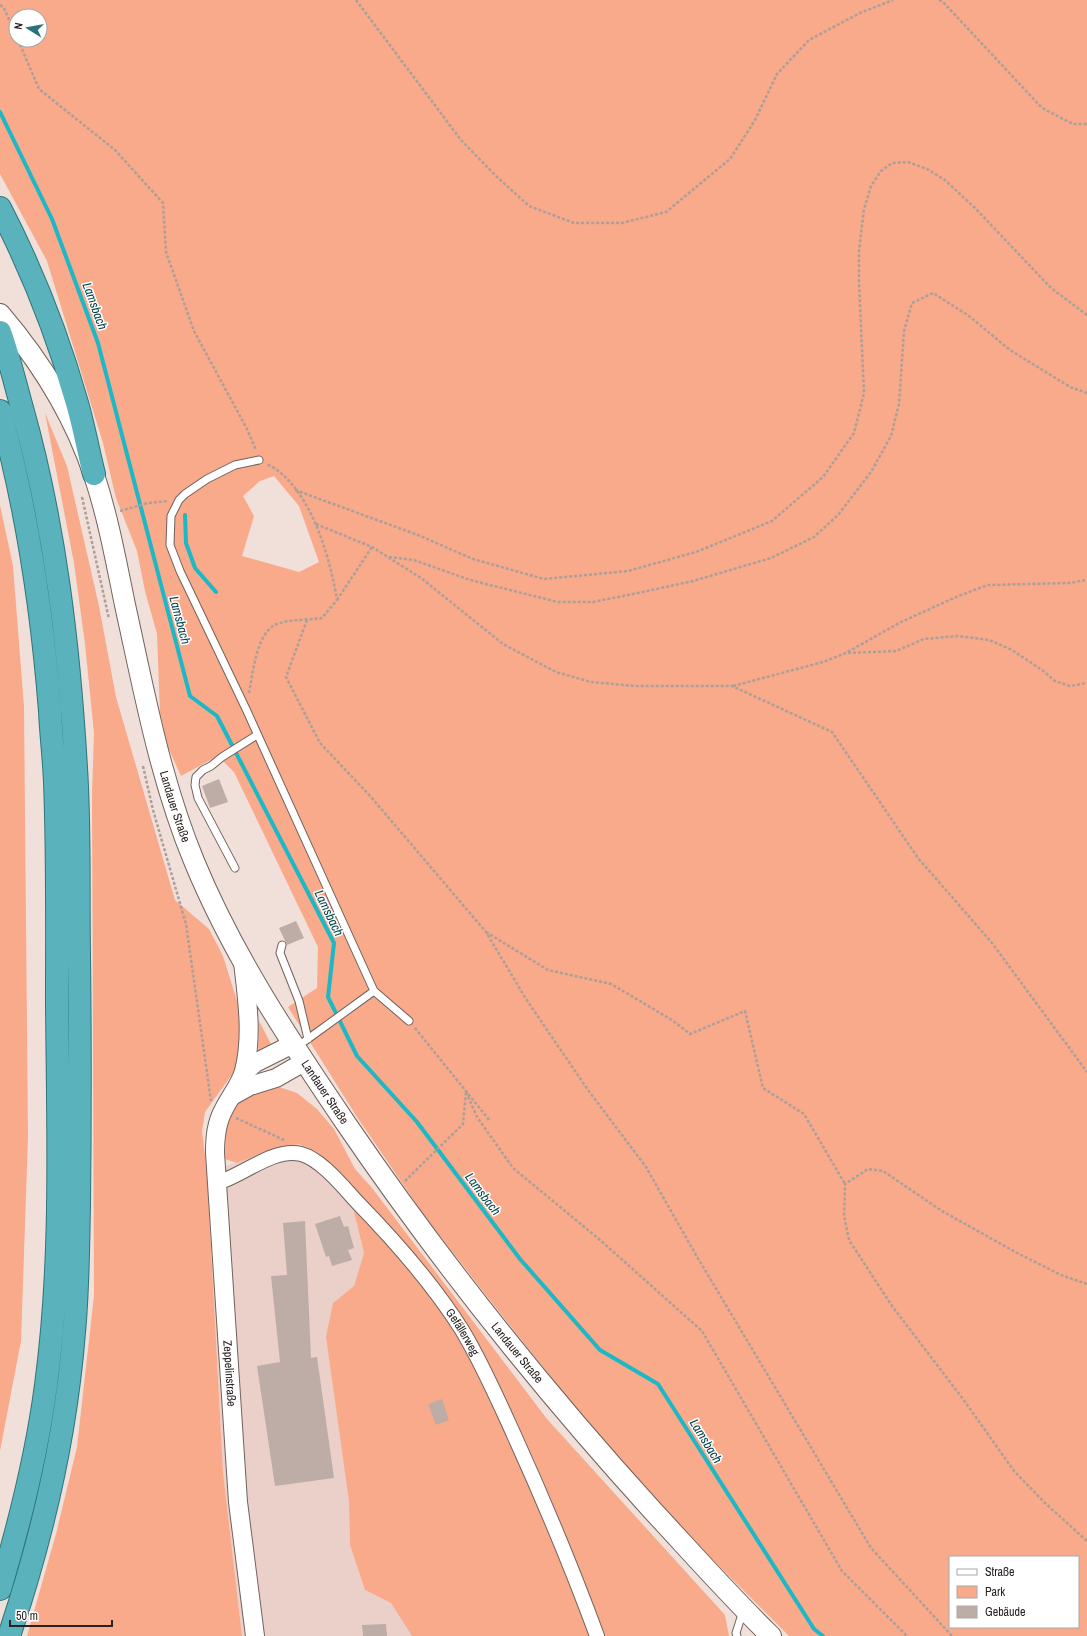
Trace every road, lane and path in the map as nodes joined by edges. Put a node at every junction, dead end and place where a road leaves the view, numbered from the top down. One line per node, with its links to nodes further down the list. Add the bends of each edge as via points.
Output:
1 (356, 0): 2 (path, via 462,140 529,206 574,223 622,223 666,212 730,159 755,120 777,74 809,40 860,13)
2 (893, 0)
3 (939, 0): 7 (path, via 1042,108 1073,124)
4 (0, 5): 5 (path)
5 (8, 17)
6 (21, 48): 14 (path, via 39,89 115,150 163,203 166,252 194,331)
7 (1087, 124)
8 (0, 208): 16 (highway, via 34,279 61,351)
9 (0, 314): 16 (main road, Landauer Straße, via 33,354 49,379 76,431)
10 (1087, 315): 20 (path, via 1051,288 945,180 927,169 908,162 892,163 881,171 871,186 864,209 859,251 859,282 864,393 854,433 823,477 772,521 696,552 628,571 544,579 473,559 418,535 295,490 306,502)
11 (2, 338): 54 (highway, via 32,442 43,494 66,648 76,771 80,1057 77,1282 68,1389 44,1514)
12 (1087, 393): 22 (path, via 1070,387 1010,350 969,316 933,293 912,303 904,331 899,404 891,436 870,472 838,515 814,537 771,558 693,581 638,593 593,602 558,602 470,580 414,560)
13 (0, 411): 52 (highway, via 19,486 31,550 45,653 55,780 58,1151 56,1280 46,1385 23,1509)
14 (247, 429)
15 (259, 460): 18 (lane, via 235,465 207,479)
16 (94, 474): 36 (main road, Landauer Straße, via 109,529 146,700 176,811 209,896)
17 (81, 492): 26 (path)
18 (179, 500): 19 (path, via 148,503); 30 (lane, via 171,516 170,545)
19 (126, 510)
20 (316, 524): 21 (path); 24 (path)
21 (372, 547): 22 (path); 24 (path)
22 (386, 557): 29 (path, via 421,578 503,644 556,672 591,682 635,686)
23 (1087, 580): 27 (path, via 988,586 956,597 899,623)
24 (337, 600): 25 (path, via 322,618)
25 (307, 620): 30 (path, via 275,625 264,636 259,646); 34 (path, via 286,677 320,743 371,797)
26 (110, 623)
27 (846, 653): 28 (path, via 896,651 924,639 958,636 989,640 1012,650 1055,681 1070,686); 29 (path, via 823,662)
28 (1087, 683)
29 (732, 686): 40 (path, via 832,732 918,858 992,943)
30 (246, 709): 31 (lane)
31 (257, 735): 33 (lane, via 196,777 198,798); 37 (lane)
32 (143, 765): 44 (path, via 186,924 209,1097 211,1103)
33 (235, 868)
34 (486, 932): 49 (path, via 548,970 611,984 672,1020 690,1034 745,1011 763,1088 804,1114); 60 (path, via 526,999 588,1090 646,1167 871,1548)
35 (282, 945): 39 (lane, via 280,953 299,1001)
36 (243, 962): 39 (main road, Landauer Straße); 41 (street, via 249,1042)
37 (374, 992): 38 (lane); 39 (lane)
38 (409, 1021): 42 (path)
39 (300, 1048): 41 (street, via 256,1063); 43 (street, via 276,1078 250,1086); 53 (main road, Landauer Straße, via 394,1193 514,1351 628,1483)
40 (1087, 1072)
41 (244, 1073): 43 (street, Zeppelinstraße)
42 (466, 1092): 45 (path); 47 (path, via 463,1124); 59 (path, via 477,1117 513,1168 600,1240 702,1331 842,1571)
43 (232, 1096): 44 (street, Zeppelinstraße)
44 (222, 1111): 46 (path, via 291,1143); 48 (street, Zeppelinstraße, via 216,1132)
45 (490, 1121)
46 (300, 1153): 48 (street, via 274,1156); 56 (street, Gefällerweg, via 322,1166 377,1223 429,1284 462,1331 493,1389 528,1466)
47 (413, 1173)
48 (217, 1183): 55 (street, Zeppelinstraße, via 238,1502)
49 (845, 1184): 50 (path, via 868,1169 883,1171 942,1211 1019,1254 1061,1275); 51 (path, via 844,1216 849,1240 892,1306 1014,1471)
50 (1087, 1284)
51 (1087, 1541)
52 (0, 1589)
53 (744, 1609): 57 (lane, via 737,1628); 58 (main road, Landauer Straße)
54 (8, 1636)
55 (255, 1636)
56 (597, 1636)
57 (737, 1636)
58 (772, 1636)
59 (907, 1636)
60 (952, 1636)

